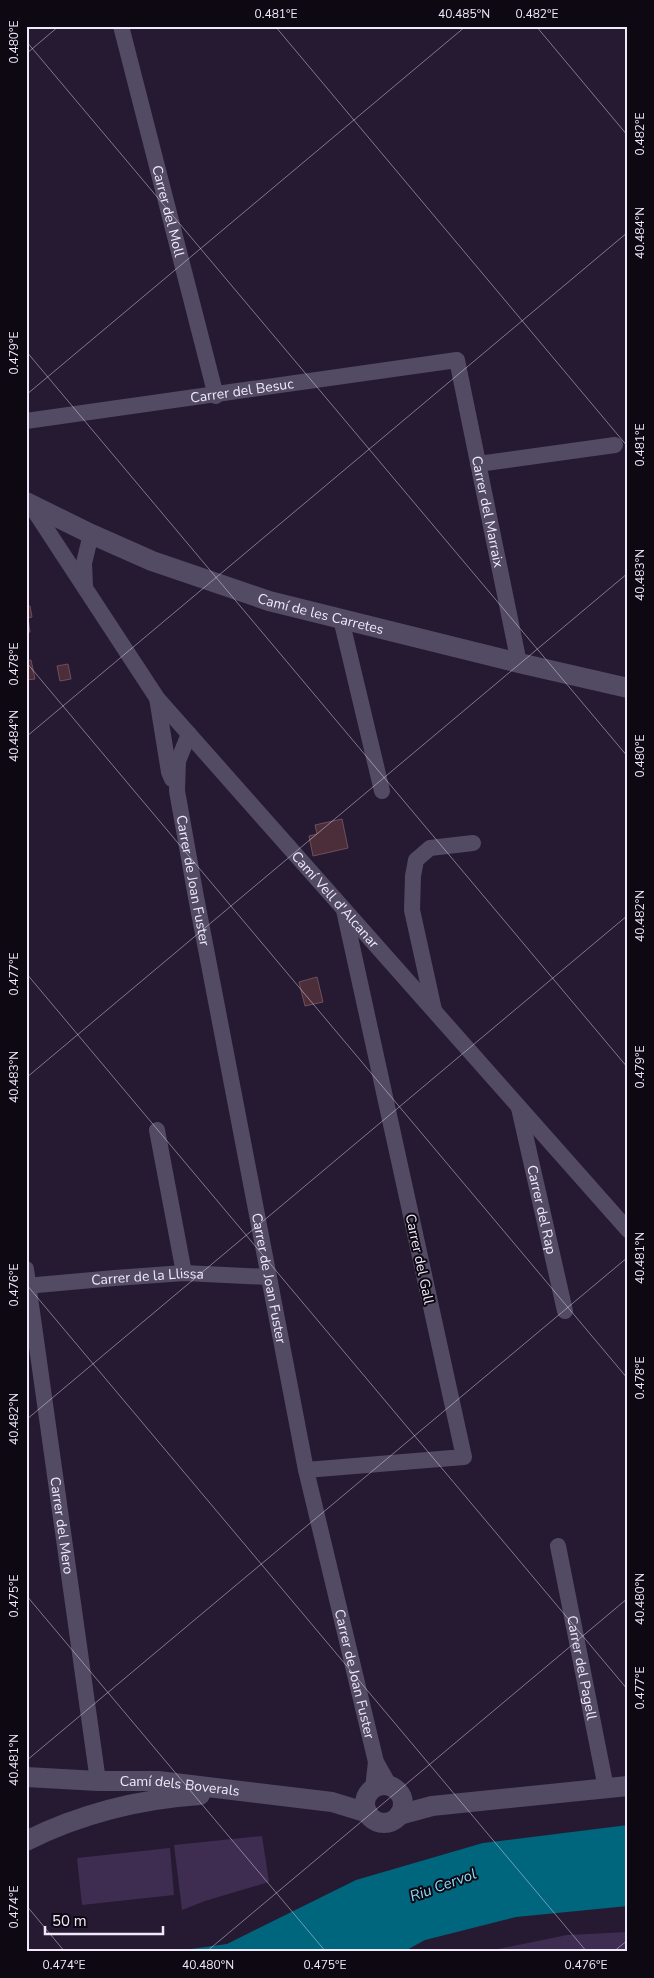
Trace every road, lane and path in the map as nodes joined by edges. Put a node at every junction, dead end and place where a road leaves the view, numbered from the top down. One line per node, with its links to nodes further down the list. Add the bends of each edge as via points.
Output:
1 (121, 26): 3 (street, Carrer del Moll)
2 (457, 360): 3 (street, Carrer del Besuc); 6 (street, Carrer del Marraix)
3 (216, 396): 4 (street, Carrer del Besuc)
4 (26, 421)
5 (615, 445): 6 (street)
6 (478, 464): 12 (street, Carrer del Marraix)
7 (28, 503): 8 (street, Camí de les Carretes); 9 (street, Camí Vell d'Alcanar)
8 (92, 534): 9 (street, via 65,540); 10 (street, via 85,556); 11 (street, Camí de les Carretes, via 152,561 268,601)
9 (62, 554): 10 (street, Camí Vell d'Alcanar)
10 (85, 586): 14 (street, Camí Vell d'Alcanar)
11 (341, 619): 12 (street, Camí de les Carretes); 19 (street)
12 (519, 663): 13 (street, Camí de les Carretes)
13 (628, 688)
14 (157, 698): 15 (street, Camí Vell d'Alcanar); 17 (street, Carrer de Joan Fuster)
15 (187, 731): 16 (street, Camí Vell d'Alcanar); 17 (street, via 175,739); 18 (street, Carrer de Joan Fuster, via 178,761)
16 (205, 751): 18 (street, Carrer de Joan Fuster, via 193,754 184,768); 21 (street, Camí Vell d'Alcanar)
17 (167, 758): 18 (street, Carrer de Joan Fuster, via 169,772)
18 (178, 791): 28 (street, Carrer de Joan Fuster)
19 (382, 791)
20 (473, 843): 22 (street, via 430,848 416,860 412,910)
21 (343, 908): 22 (street, Camí Vell d'Alcanar); 31 (street, Carrer del Gall, via 464,1457)
22 (434, 1010): 23 (street, Camí Vell d'Alcanar)
23 (519, 1107): 25 (street, Camí Vell d'Alcanar); 30 (street, Carrer del Rap)
24 (157, 1130): 27 (street)
25 (628, 1230)
26 (26, 1269): 29 (street, Carrer del Mero)
27 (184, 1273): 28 (street, Carrer de la Llissa); 29 (street, Carrer de la Llissa)
28 (269, 1277): 31 (street, Carrer de Joan Fuster)
29 (27, 1286): 34 (street, Carrer del Mero)
30 (565, 1311)
31 (306, 1470): 38 (street, Carrer de Joan Fuster, via 376,1762)
32 (558, 1546): 36 (street, Carrer del Pagell)
33 (26, 1777): 34 (street, Camí dels Boverals)
34 (98, 1781): 37 (street, Camí dels Boverals, via 158,1781)
35 (628, 1786): 36 (street, Camí dels Boverals)
36 (606, 1788): 39 (street, Camí dels Boverals)
37 (244, 1791): 38 (street, Camí dels Boverals, via 332,1802); 41 (street, via 175,1796 132,1804 90,1815)
38 (379, 1795): 39 (street, Camí dels Boverals); 40 (street, via 403,1804); 40 (street, Camí dels Boverals, via 371,1817 380,1822 391,1821)
39 (432, 1806): 40 (street, Camí dels Boverals)
40 (399, 1815)
41 (26, 1841)

